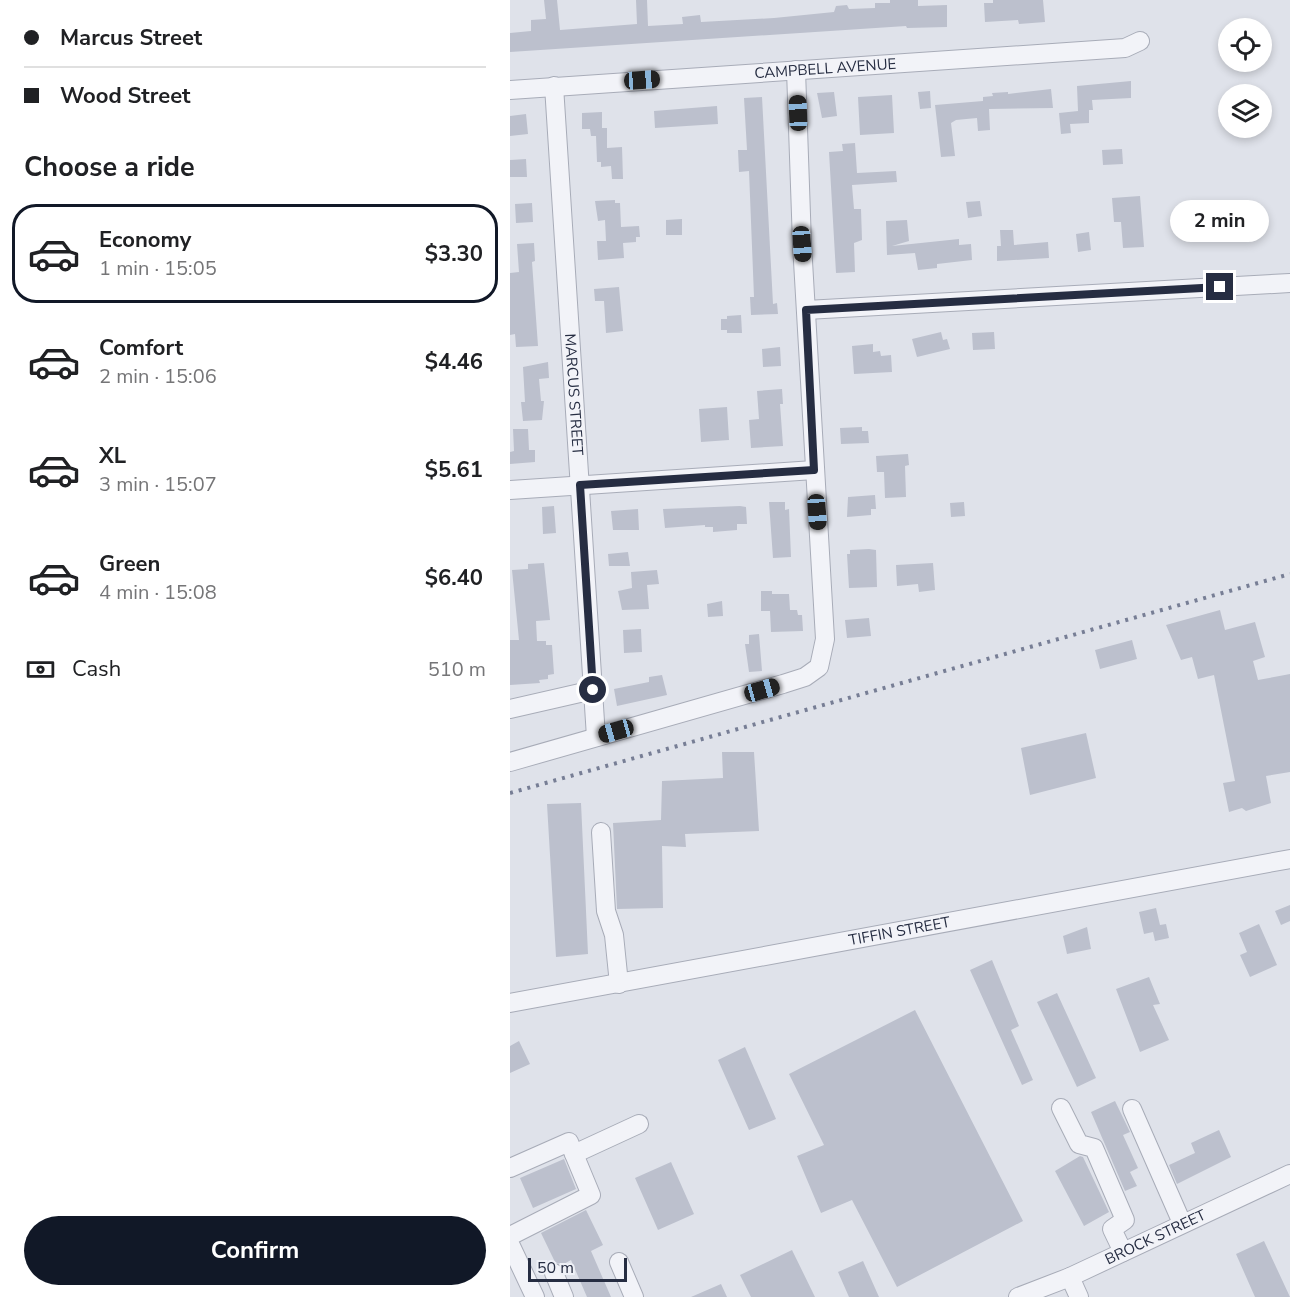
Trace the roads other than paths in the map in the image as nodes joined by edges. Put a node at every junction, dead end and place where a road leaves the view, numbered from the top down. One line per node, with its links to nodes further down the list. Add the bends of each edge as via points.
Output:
1 (1140, 41): 2 (street, CAMPBELL AVENUE, via 1125,48)
2 (796, 70): 3 (street, CAMPBELL AVENUE); 6 (street)
3 (554, 86): 4 (street, CAMPBELL AVENUE); 8 (street, MARCUS STREET)
4 (510, 90)
5 (1290, 283): 6 (street)
6 (806, 310): 7 (street)
7 (814, 470): 8 (street); 12 (street, via 825,639 819,668 794,680)
8 (580, 485): 9 (street); 10 (street, MARCUS STREET)
9 (510, 490)
10 (593, 690): 11 (street); 12 (street, MARCUS STREET)
11 (510, 709)
12 (596, 737): 13 (street)
13 (510, 762)
14 (601, 832): 16 (street, via 606,911 615,935)
15 (1290, 859): 16 (street, TIFFIN STREET)
16 (619, 984): 17 (street, TIFFIN STREET)
17 (510, 1003)
18 (1061, 1108): 27 (street, via 1079,1144 1094,1148 1125,1220 1112,1229)
19 (1132, 1108): 24 (street)
20 (639, 1124): 21 (street)
21 (574, 1154): 22 (street, via 569,1142); 25 (street, via 591,1195)
22 (510, 1168)
23 (1290, 1173): 24 (street, BROCK STREET)
24 (1182, 1223): 27 (street, BROCK STREET)
25 (510, 1236)
26 (510, 1244): 32 (street)
27 (1123, 1251): 30 (street, BROCK STREET)
28 (619, 1262): 33 (street)
29 (554, 1273): 31 (street)
30 (1070, 1277): 34 (street, BROCK STREET); 35 (street)
31 (562, 1296)
32 (535, 1297)
33 (634, 1297)
34 (1018, 1297)
35 (1079, 1297)

